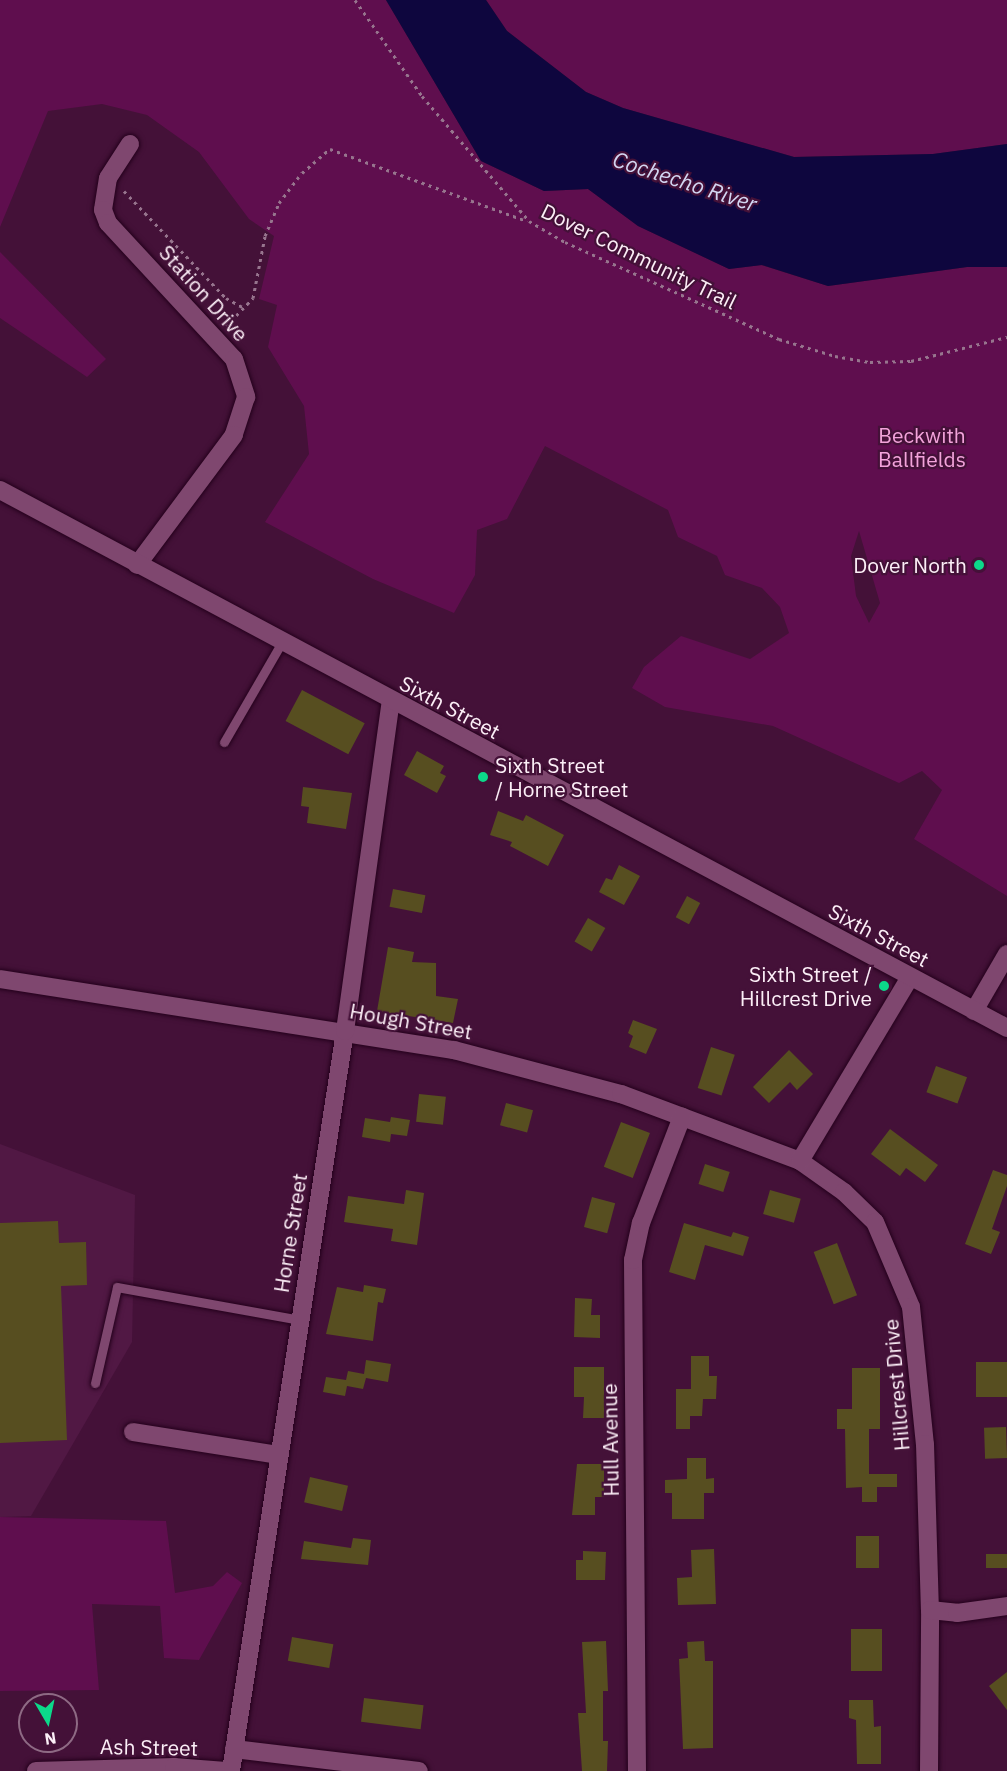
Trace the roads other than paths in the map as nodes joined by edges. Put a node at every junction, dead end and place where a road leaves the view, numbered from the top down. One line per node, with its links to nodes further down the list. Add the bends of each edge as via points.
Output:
1 (130, 144): 3 (street, Station Drive, via 108,178 103,210 108,223 234,359 246,397 240,423)
2 (0, 490): 3 (street, Sixth Street)
3 (137, 565): 4 (street, Sixth Street)
4 (282, 642): 5 (street, Sixth Street); 6 (lane)
5 (391, 701): 8 (street, Sixth Street); 12 (street, Horne Street)
6 (224, 742)
7 (1007, 954): 10 (street)
8 (910, 977): 10 (street, Sixth Street); 14 (street)
9 (0, 980): 12 (street, Hough Street)
10 (974, 1011): 11 (street, Sixth Street)
11 (1007, 1028)
12 (345, 1031): 13 (street, Hough Street, via 529,1068); 15 (street, Horne Street)
13 (682, 1117): 14 (street, Hough Street); 25 (street, Hull Avenue, via 641,1223 633,1260)
14 (800, 1161): 20 (street, Hillcrest Drive, via 844,1192 875,1222 911,1307 925,1444)
15 (300, 1320): 16 (lane, via 117,1287); 18 (street, Horne Street)
16 (95, 1383)
17 (134, 1432): 18 (street)
18 (278, 1455): 21 (street, Horne Street)
19 (1007, 1606): 20 (street, via 957,1613)
20 (930, 1610): 26 (street, Hillcrest Drive)
21 (234, 1749): 23 (street, Horne Street); 24 (street)
22 (36, 1771): 23 (street, Ash Street, via 174,1767)
23 (228, 1771)
24 (419, 1771)
25 (637, 1771)
26 (929, 1771)

